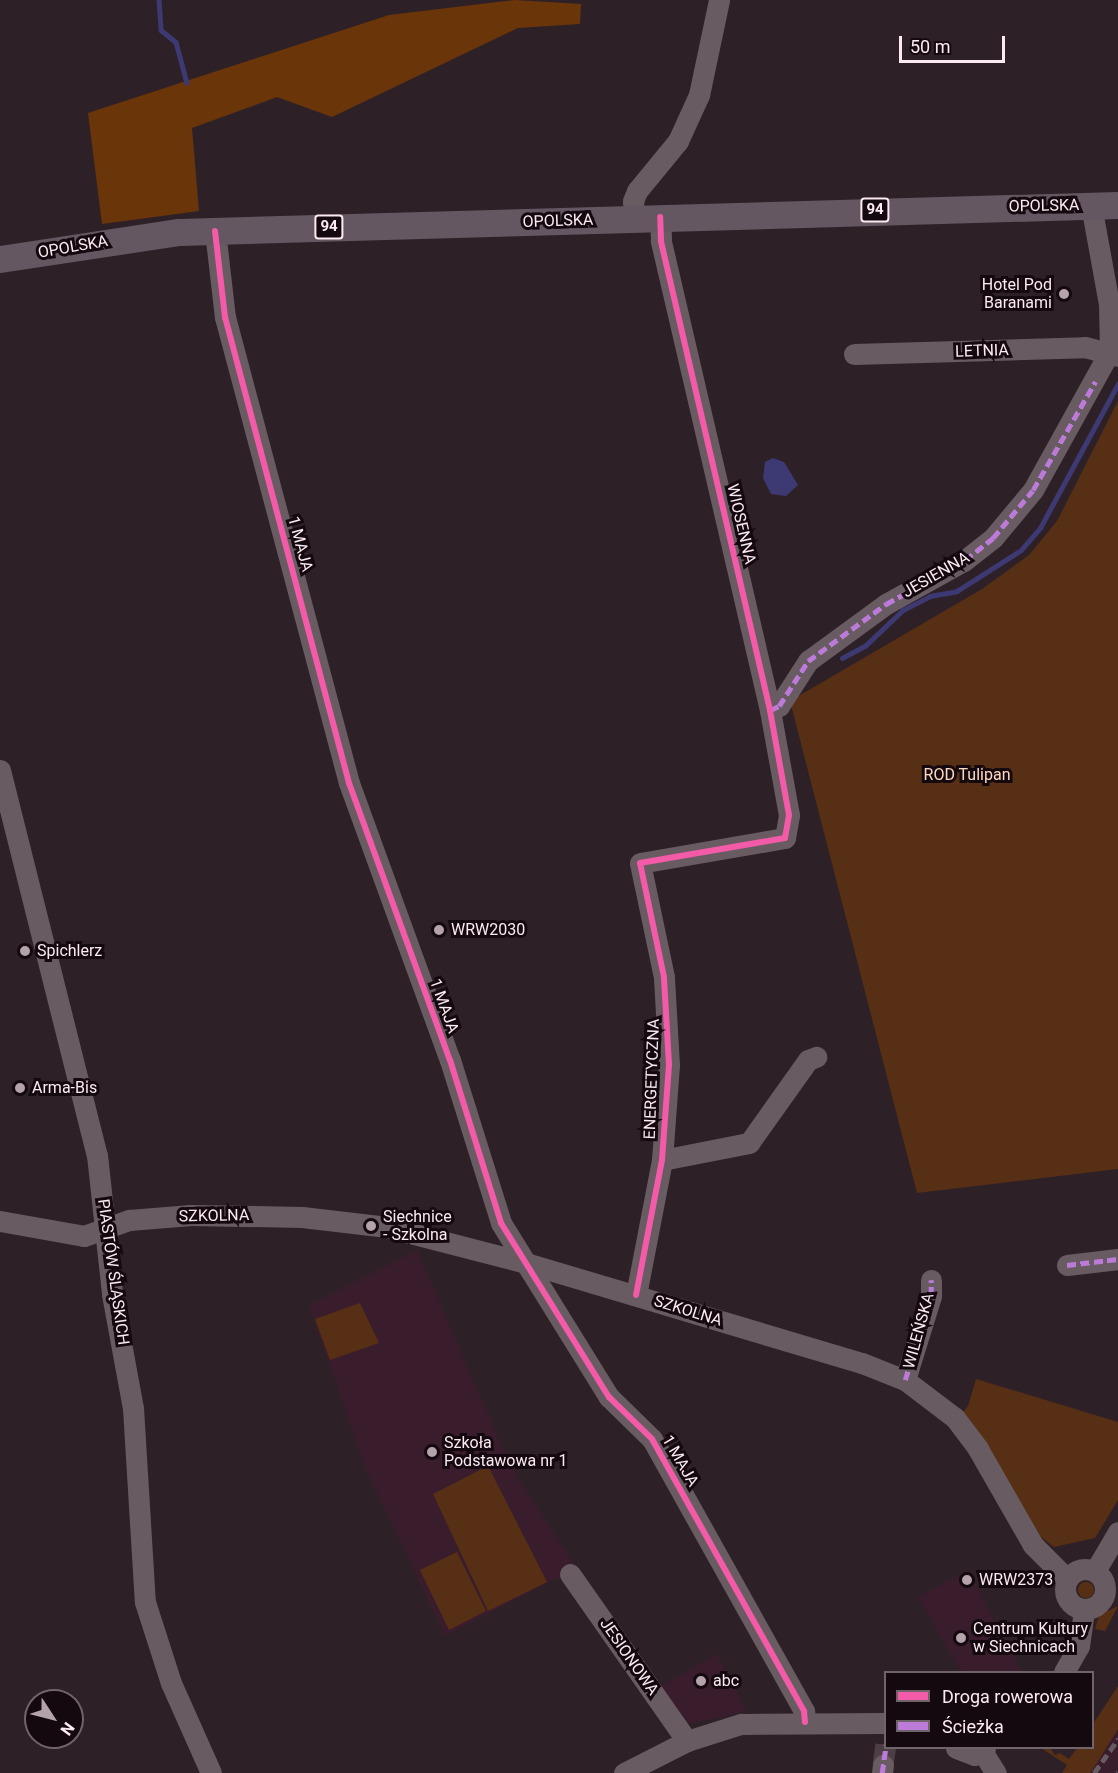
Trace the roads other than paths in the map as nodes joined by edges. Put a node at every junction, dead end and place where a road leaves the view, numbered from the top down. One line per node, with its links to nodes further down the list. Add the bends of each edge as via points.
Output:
1 (719, 0): 4 (street, WIOSENNA, via 699,95 678,141 633,201)
2 (1091, 205): 3 (main road, OPOLSKA / 94); 4 (main road, OPOLSKA / 94); 7 (street)
3 (1118, 205)
4 (647, 218): 5 (main road, OPOLSKA / 94); 9 (street, WIOSENNA, via 661,240)
5 (215, 231): 6 (main road, OPOLSKA / 94, via 151,234); 17 (street, 1 MAJA, via 225,317 349,783 450,1060 501,1223)
6 (0, 260)
7 (1114, 353): 8 (street, LETNIA, via 1085,347); 9 (street, JESIENNA, via 1012,518 965,560 886,604 808,661 779,706)
8 (854, 354)
9 (770, 710): 11 (street, WIOSENNA, via 789,815 785,838)
10 (0, 770): 15 (street, PIASTÓW ŚLĄSKICH, via 84,1095)
11 (640, 864): 13 (street, ENERGETYCZNA, via 668,998 668,1098)
12 (816, 1057): 13 (street, via 808,1060 749,1143)
13 (662, 1160): 20 (street, ENERGETYCZNA)
14 (0, 1221): 15 (street, SZKOLNA, via 84,1236)
15 (106, 1230): 17 (street, SZKOLNA, via 129,1220 191,1215 302,1217 387,1227); 34 (street, PIASTÓW ŚLĄSKICH, via 112,1294 133,1408 145,1602 171,1683)
16 (1118, 1259): 18 (street)
17 (526, 1263): 20 (street, SZKOLNA); 29 (street, 1 MAJA, via 609,1397 652,1439 804,1710)
18 (1067, 1265)
19 (931, 1280): 21 (street, WILEŃSKA, via 931,1296)
20 (636, 1295): 21 (street, SZKOLNA, via 862,1363)
21 (905, 1380): 25 (street, SZKOLNA, via 955,1418 978,1449 1033,1545)
22 (1118, 1532): 23 (street)
23 (1095, 1571): 25 (street, via 1080,1569); 26 (street)
24 (570, 1574): 31 (street, JESIONOWA)
25 (1067, 1579): 27 (street, via 1067,1599)
26 (1112, 1594): 27 (street, via 1098,1606)
27 (1084, 1610): 28 (street, via 1078,1646)
28 (1065, 1671)
29 (805, 1722): 30 (street); 31 (street, via 741,1724)
30 (884, 1723)
31 (687, 1741): 35 (street)
32 (958, 1749): 33 (street, via 965,1754)
33 (984, 1749): 36 (street)
34 (211, 1773)
35 (624, 1773)
36 (996, 1773)

